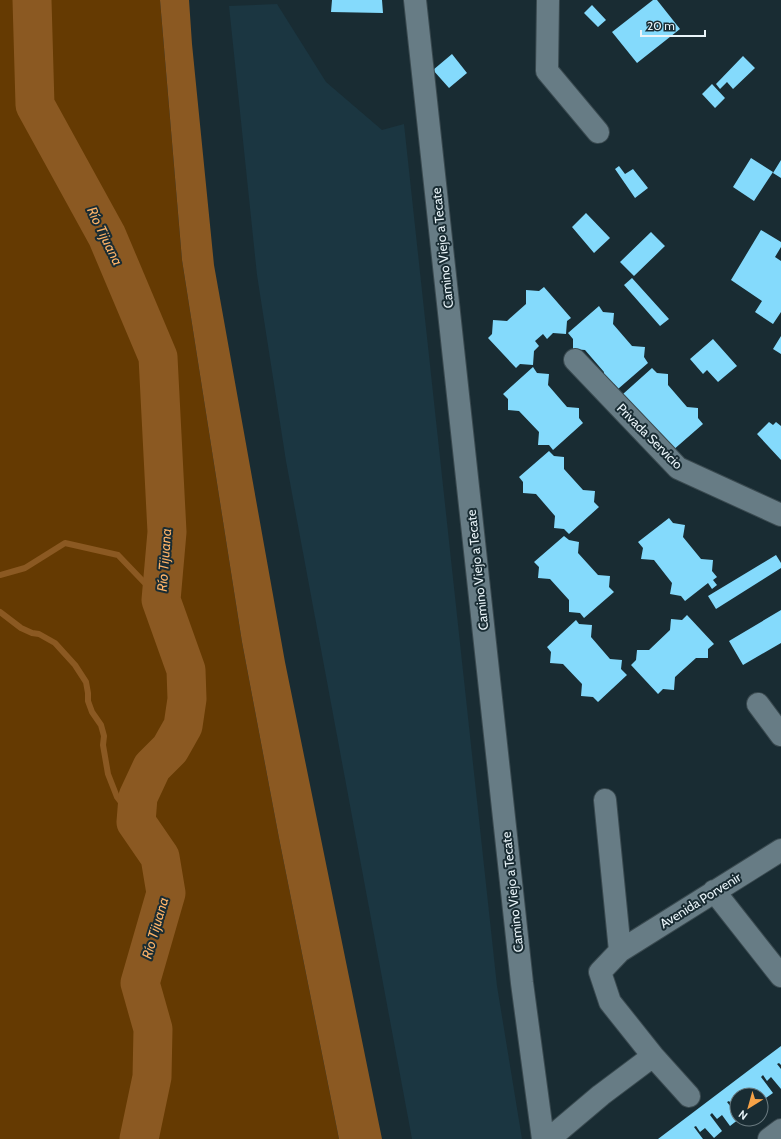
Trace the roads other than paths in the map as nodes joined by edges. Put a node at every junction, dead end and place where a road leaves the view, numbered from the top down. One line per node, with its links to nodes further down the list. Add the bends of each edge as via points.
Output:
1 (415, 0): 16 (street, Camino Viejo a Tecate, via 520,967)
2 (548, 0): 3 (street, via 547,71)
3 (598, 132)
4 (575, 360): 5 (street, Privada Servicio, via 678,468)
5 (781, 515)
6 (758, 704): 7 (street)
7 (781, 735)
8 (605, 800): 11 (street)
9 (781, 850): 10 (street, Avenida Porvenir)
10 (714, 891): 11 (street, Avenida Porvenir); 12 (street)
11 (620, 951): 13 (street, Avenida Porvenir, via 600,972 610,1002)
12 (781, 976)
13 (653, 1056): 14 (street); 17 (street, via 601,1094)
14 (688, 1096)
15 (781, 1130): 18 (street)
16 (543, 1139)
17 (549, 1139)
18 (770, 1139)

